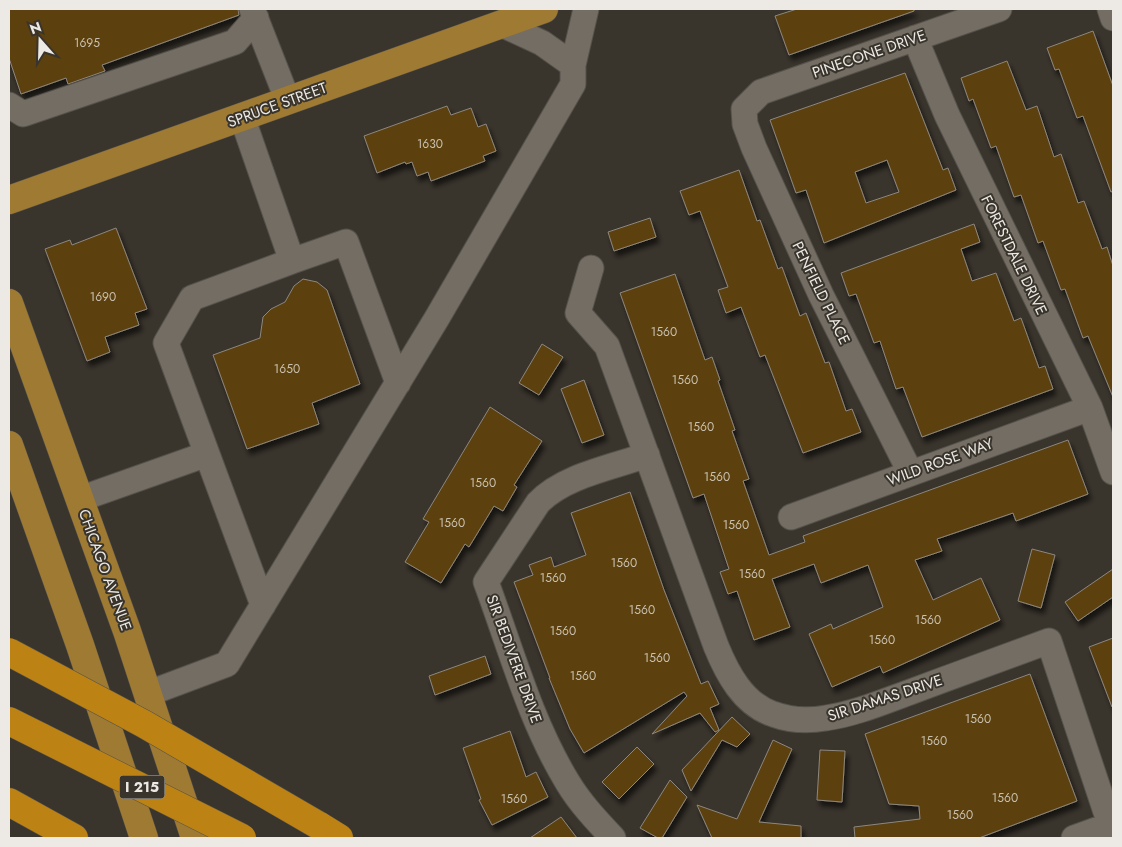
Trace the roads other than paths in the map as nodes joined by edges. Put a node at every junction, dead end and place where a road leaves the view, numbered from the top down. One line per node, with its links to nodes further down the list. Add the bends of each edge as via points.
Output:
1 (544, 9): 7 (main road, SPRUCE STREET)
2 (586, 9): 9 (lane)
3 (999, 9): 8 (lane, PINECONE DRIVE)
4 (1110, 9): 6 (lane)
5 (254, 14): 10 (lane); 11 (lane, via 235,42 23,114)
6 (1113, 18)
7 (501, 24): 9 (lane, via 542,43); 10 (main road, SPRUCE STREET)
8 (915, 38): 12 (lane, PINECONE DRIVE, via 761,92); 19 (lane, FORESTDALE DRIVE, via 951,123)
9 (573, 65): 18 (lane, via 573,84)
10 (288, 101): 13 (main road, SPRUCE STREET)
11 (9, 105)
12 (744, 109): 23 (lane, PENFIELD PLACE, via 748,134 761,166 821,295)
13 (242, 117): 14 (main road, SPRUCE STREET); 15 (lane)
14 (9, 200)
15 (292, 261): 18 (lane, via 346,242); 21 (lane, via 192,298 166,343)
16 (591, 268): 22 (lane, SIR DAMAS DRIVE, via 578,313 607,346)
17 (9, 303): 25 (main road, CHICAGO AVENUE)
18 (398, 383): 27 (lane)
19 (1090, 408): 23 (lane, WILD ROSE WAY); 24 (lane, FORESTDALE DRIVE)
20 (9, 445): 35 (main road)
21 (207, 454): 25 (lane); 27 (lane)
22 (647, 455): 32 (lane, SIR DAMAS DRIVE, via 726,671 758,706 773,714 798,719 825,718 890,699 1049,641); 38 (lane, SIR BEDIVERE DRIVE, via 562,484 548,492 486,582 537,722 552,754 568,784)
23 (910, 472): 26 (lane, WILD ROSE WAY)
24 (1113, 472)
25 (80, 499): 29 (main road, CHICAGO AVENUE)
26 (791, 517)
27 (263, 605): 29 (lane, via 227,664)
28 (9, 652): 33 (highway, bridge, via 144,724)
29 (147, 694): 36 (main road, CHICAGO AVENUE)
30 (9, 721): 37 (highway, I 215, bridge)
31 (9, 802): 34 (highway)
32 (1112, 829): 39 (lane)
33 (329, 832)
34 (74, 838)
35 (144, 838)
36 (195, 838)
37 (242, 838)
38 (613, 838)
39 (1074, 838)

